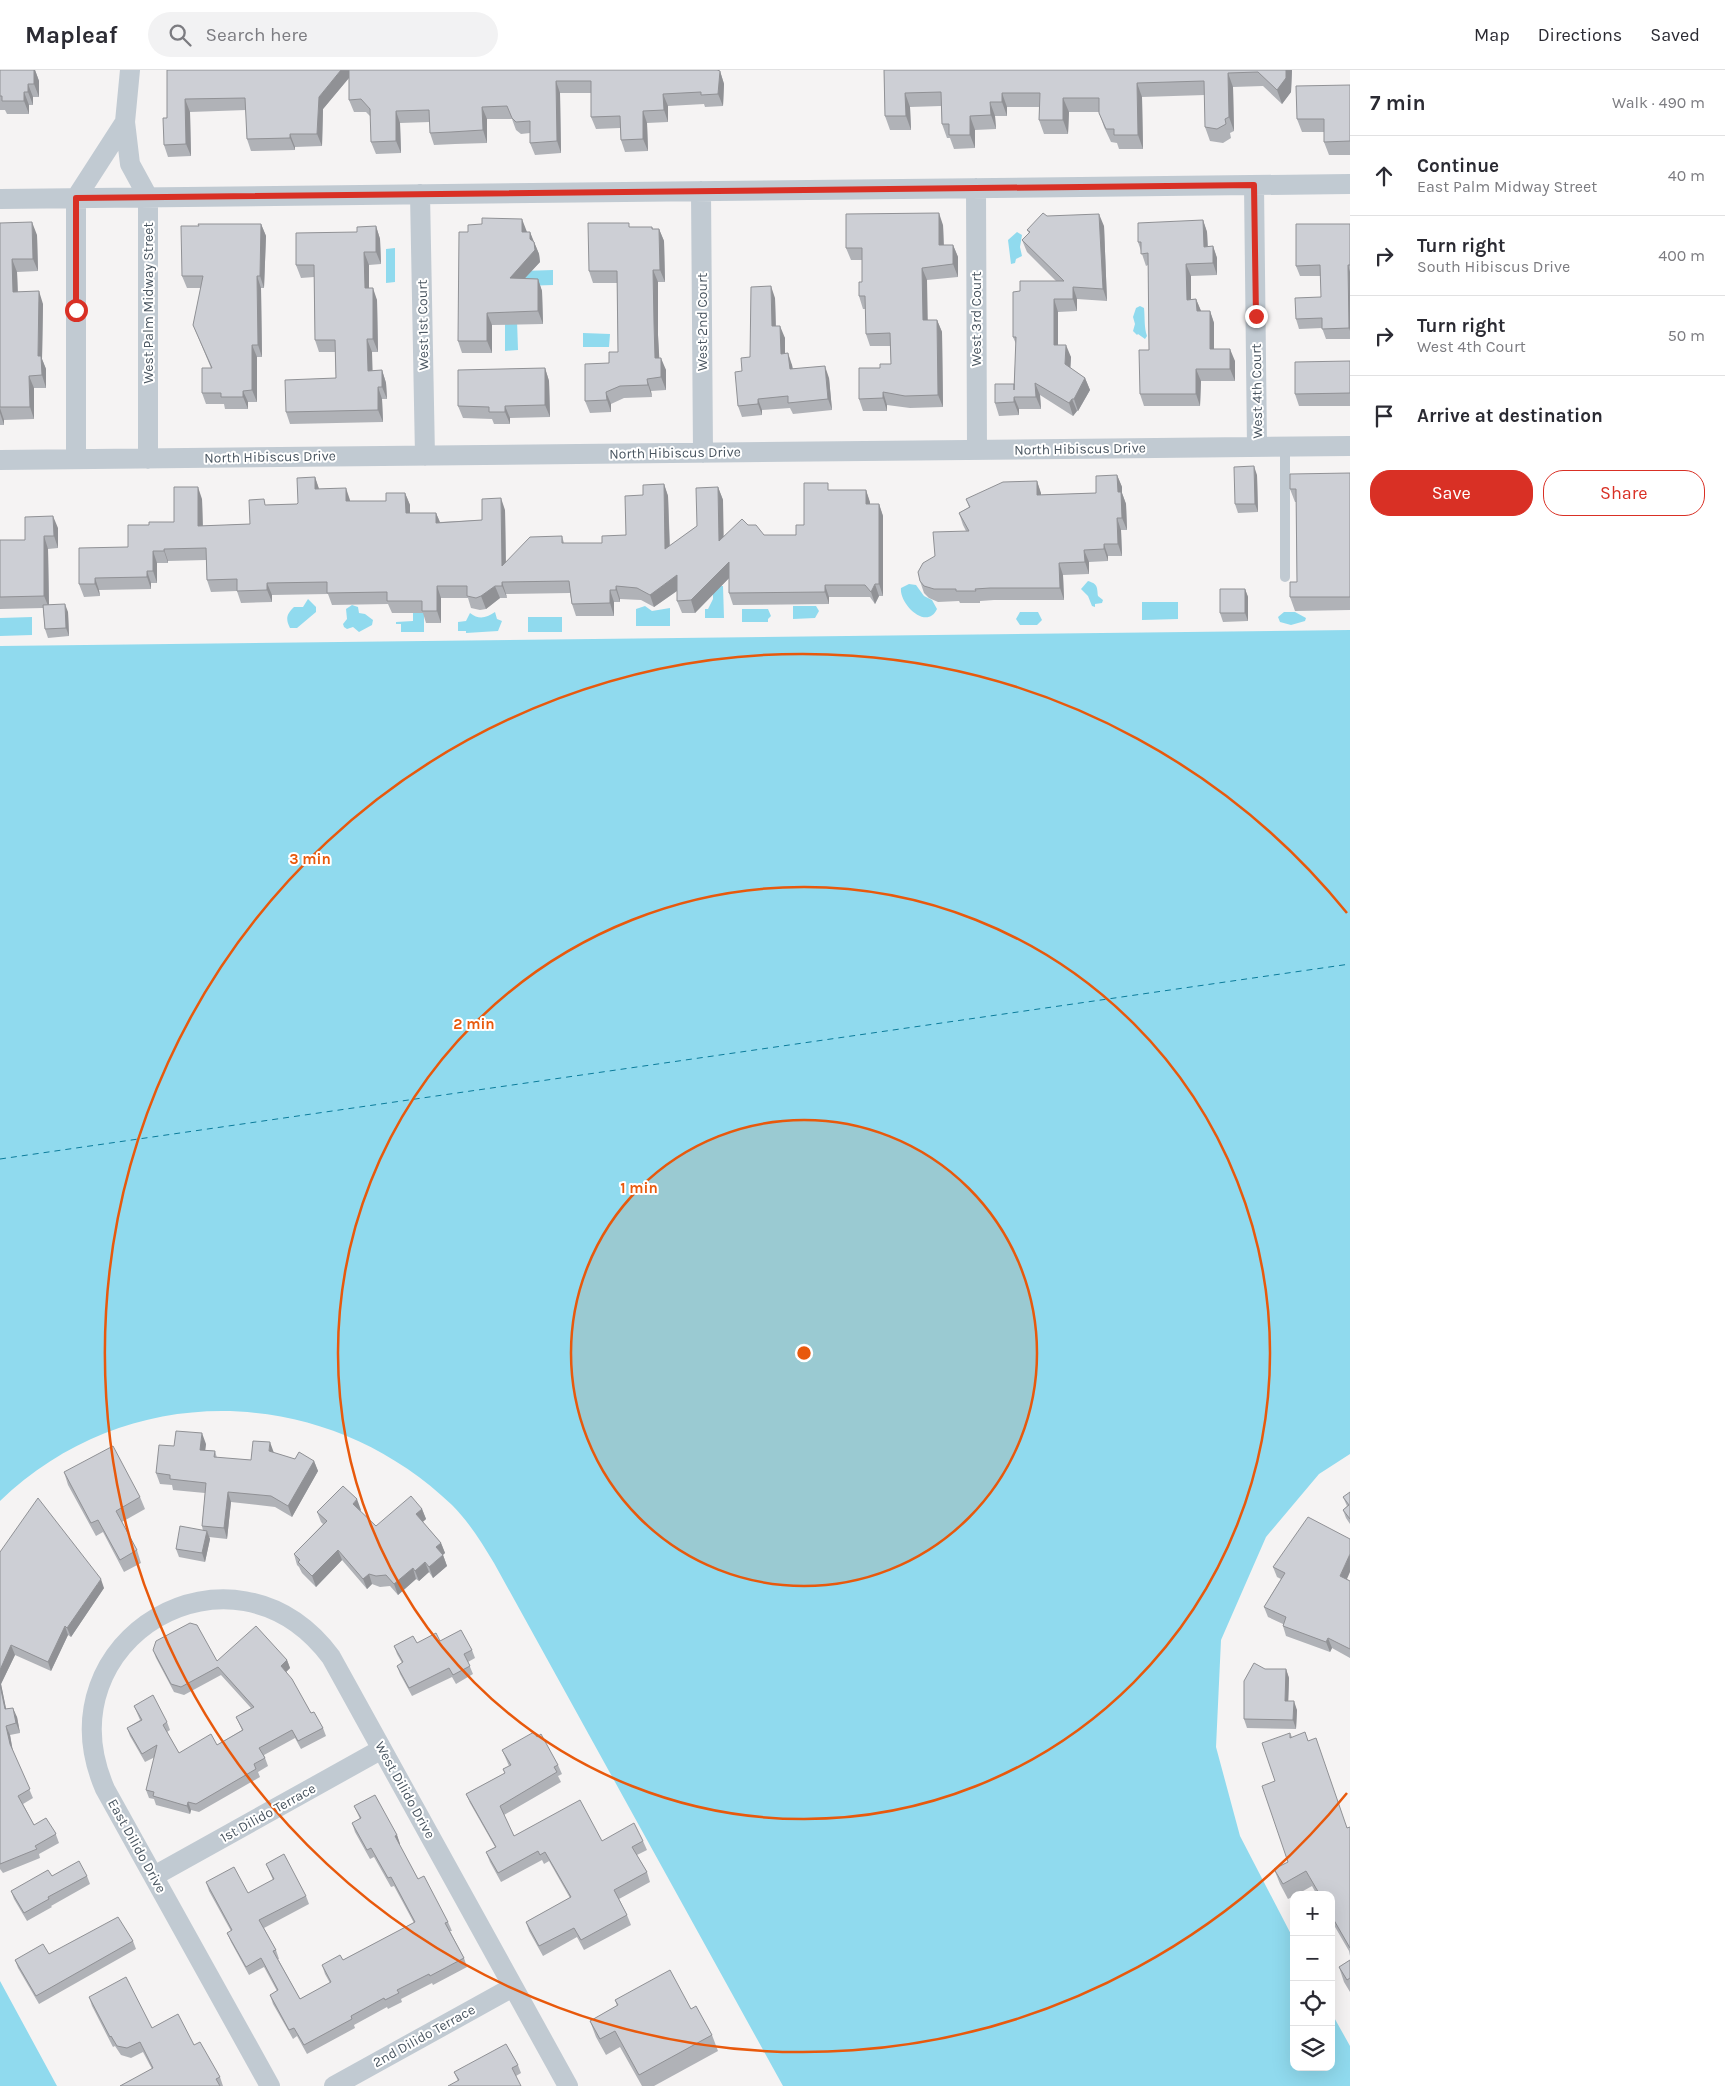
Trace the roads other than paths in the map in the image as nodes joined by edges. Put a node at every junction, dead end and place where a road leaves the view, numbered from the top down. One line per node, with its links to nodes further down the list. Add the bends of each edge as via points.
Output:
1 (130, 70): 2 (street)
2 (124, 122): 8 (street, West Palm Midway Street, via 130,164); 9 (street)
3 (1350, 184): 4 (street)
4 (1254, 185): 5 (street); 12 (street, West 4th Court)
5 (976, 188): 6 (street); 14 (street, West 3rd Court)
6 (701, 191): 7 (street); 15 (street, West 2nd Court)
7 (420, 194): 8 (street); 16 (street, West 1st Court)
8 (148, 197): 9 (street); 17 (street, West Palm Midway Street)
9 (76, 198): 10 (street); 19 (street)
10 (0, 199)
11 (1350, 446): 13 (street, North Hibiscus Drive)
12 (1257, 447): 13 (street, North Hibiscus Drive); 14 (street, North Hibiscus Drive)
13 (1285, 447): 20 (lane)
14 (977, 450): 15 (street, North Hibiscus Drive)
15 (703, 453): 16 (street, North Hibiscus Drive)
16 (425, 456): 17 (street, North Hibiscus Drive)
17 (148, 459): 19 (street, North Hibiscus Drive)
18 (0, 460): 19 (street, North Hibiscus Drive)
19 (76, 460)
20 (1284, 578)
21 (167, 1612): 22 (street, West Dilido Drive, via 198,1602 230,1599 264,1605 297,1622 331,1657); 23 (street, East Dilido Drive, via 136,1632 114,1656 100,1686 92,1717 93,1749 100,1777)
22 (382, 1749): 23 (street, 1st Dilido Terrace); 24 (street, West Dilido Drive)
23 (154, 1876): 25 (street, East Dilido Drive)
24 (513, 1987): 26 (street, 2nd Dilido Terrace); 27 (street, West Dilido Drive)
25 (270, 2086)
26 (334, 2086)
27 (568, 2086)

